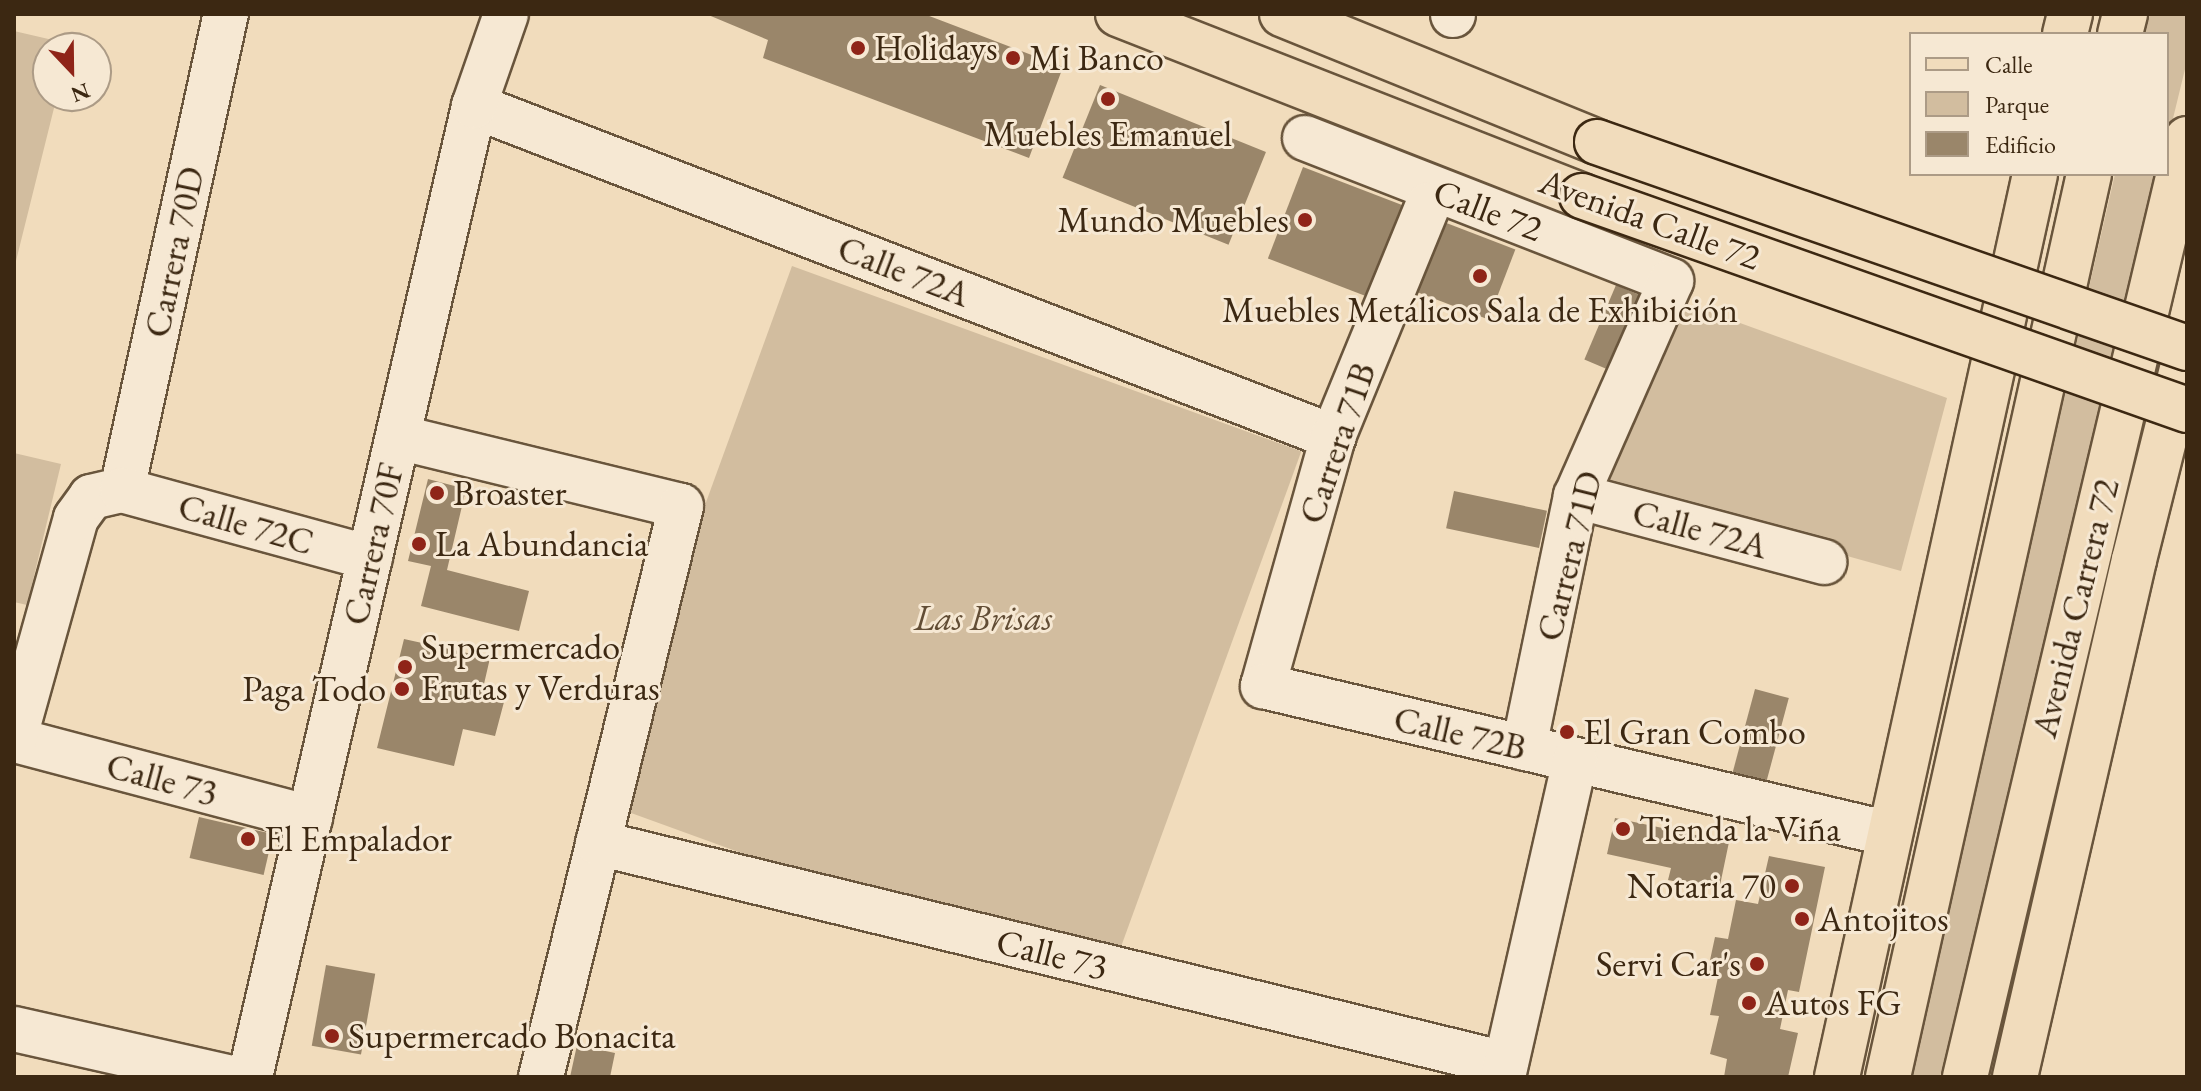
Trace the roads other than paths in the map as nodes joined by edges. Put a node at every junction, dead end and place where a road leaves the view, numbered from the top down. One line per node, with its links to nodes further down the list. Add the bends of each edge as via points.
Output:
1 (226, 14): 16 (street, Carrera 70D)
2 (506, 14): 5 (street, Carrera 70F)
3 (1118, 14): 13 (main road, Avenida Calle 72, bridge, via 1582,196)
4 (1282, 14): 12 (main road, Avenida Calle 72, bridge, via 1597,142)
5 (474, 106): 14 (street, Carrera 70F); 15 (street, Calle 72A)
6 (1305, 138): 11 (street, Calle 72)
7 (2187, 139): 36 (main road, Avenida Carrera 72)
8 (2035, 176): 25 (main road)
9 (2089, 176): 27 (main road)
10 (1428, 205): 15 (street, Carrera 71B)
11 (1671, 281): 17 (street, Carrera 71D)
12 (2187, 349): 37 (main road, Avenida Carrera 72)
13 (2187, 410)
14 (398, 437): 18 (street, Carrera 70F); 26 (street, via 681,506)
15 (1333, 437): 20 (street, Carrera 71B)
16 (122, 490): 18 (street, Calle 72C); 21 (street, via 91,497 76,518)
17 (1576, 496): 19 (street, Calle 72A); 22 (street, Carrera 71D)
18 (370, 558): 24 (street, Carrera 70F)
19 (1824, 562)
20 (1263, 686): 22 (street, Calle 72B)
21 (14, 740): 24 (street, Calle 73)
22 (1524, 748): 23 (street, Calle 72B)
23 (1575, 760): 25 (street, Calle 72B); 31 (street)
24 (310, 818): 33 (street, Carrera 70F)
25 (1890, 834): 29 (main road)
26 (598, 843): 31 (street, Calle 73); 34 (street)
27 (1921, 928): 29 (main road); 35 (main road)
28 (14, 1029): 30 (street)
29 (1842, 1057)
30 (69, 1060): 32 (street)
31 (1504, 1071)
32 (227, 1077)
33 (250, 1077)
34 (541, 1077)
35 (1888, 1077)
36 (1965, 1077)
37 (2015, 1077)

